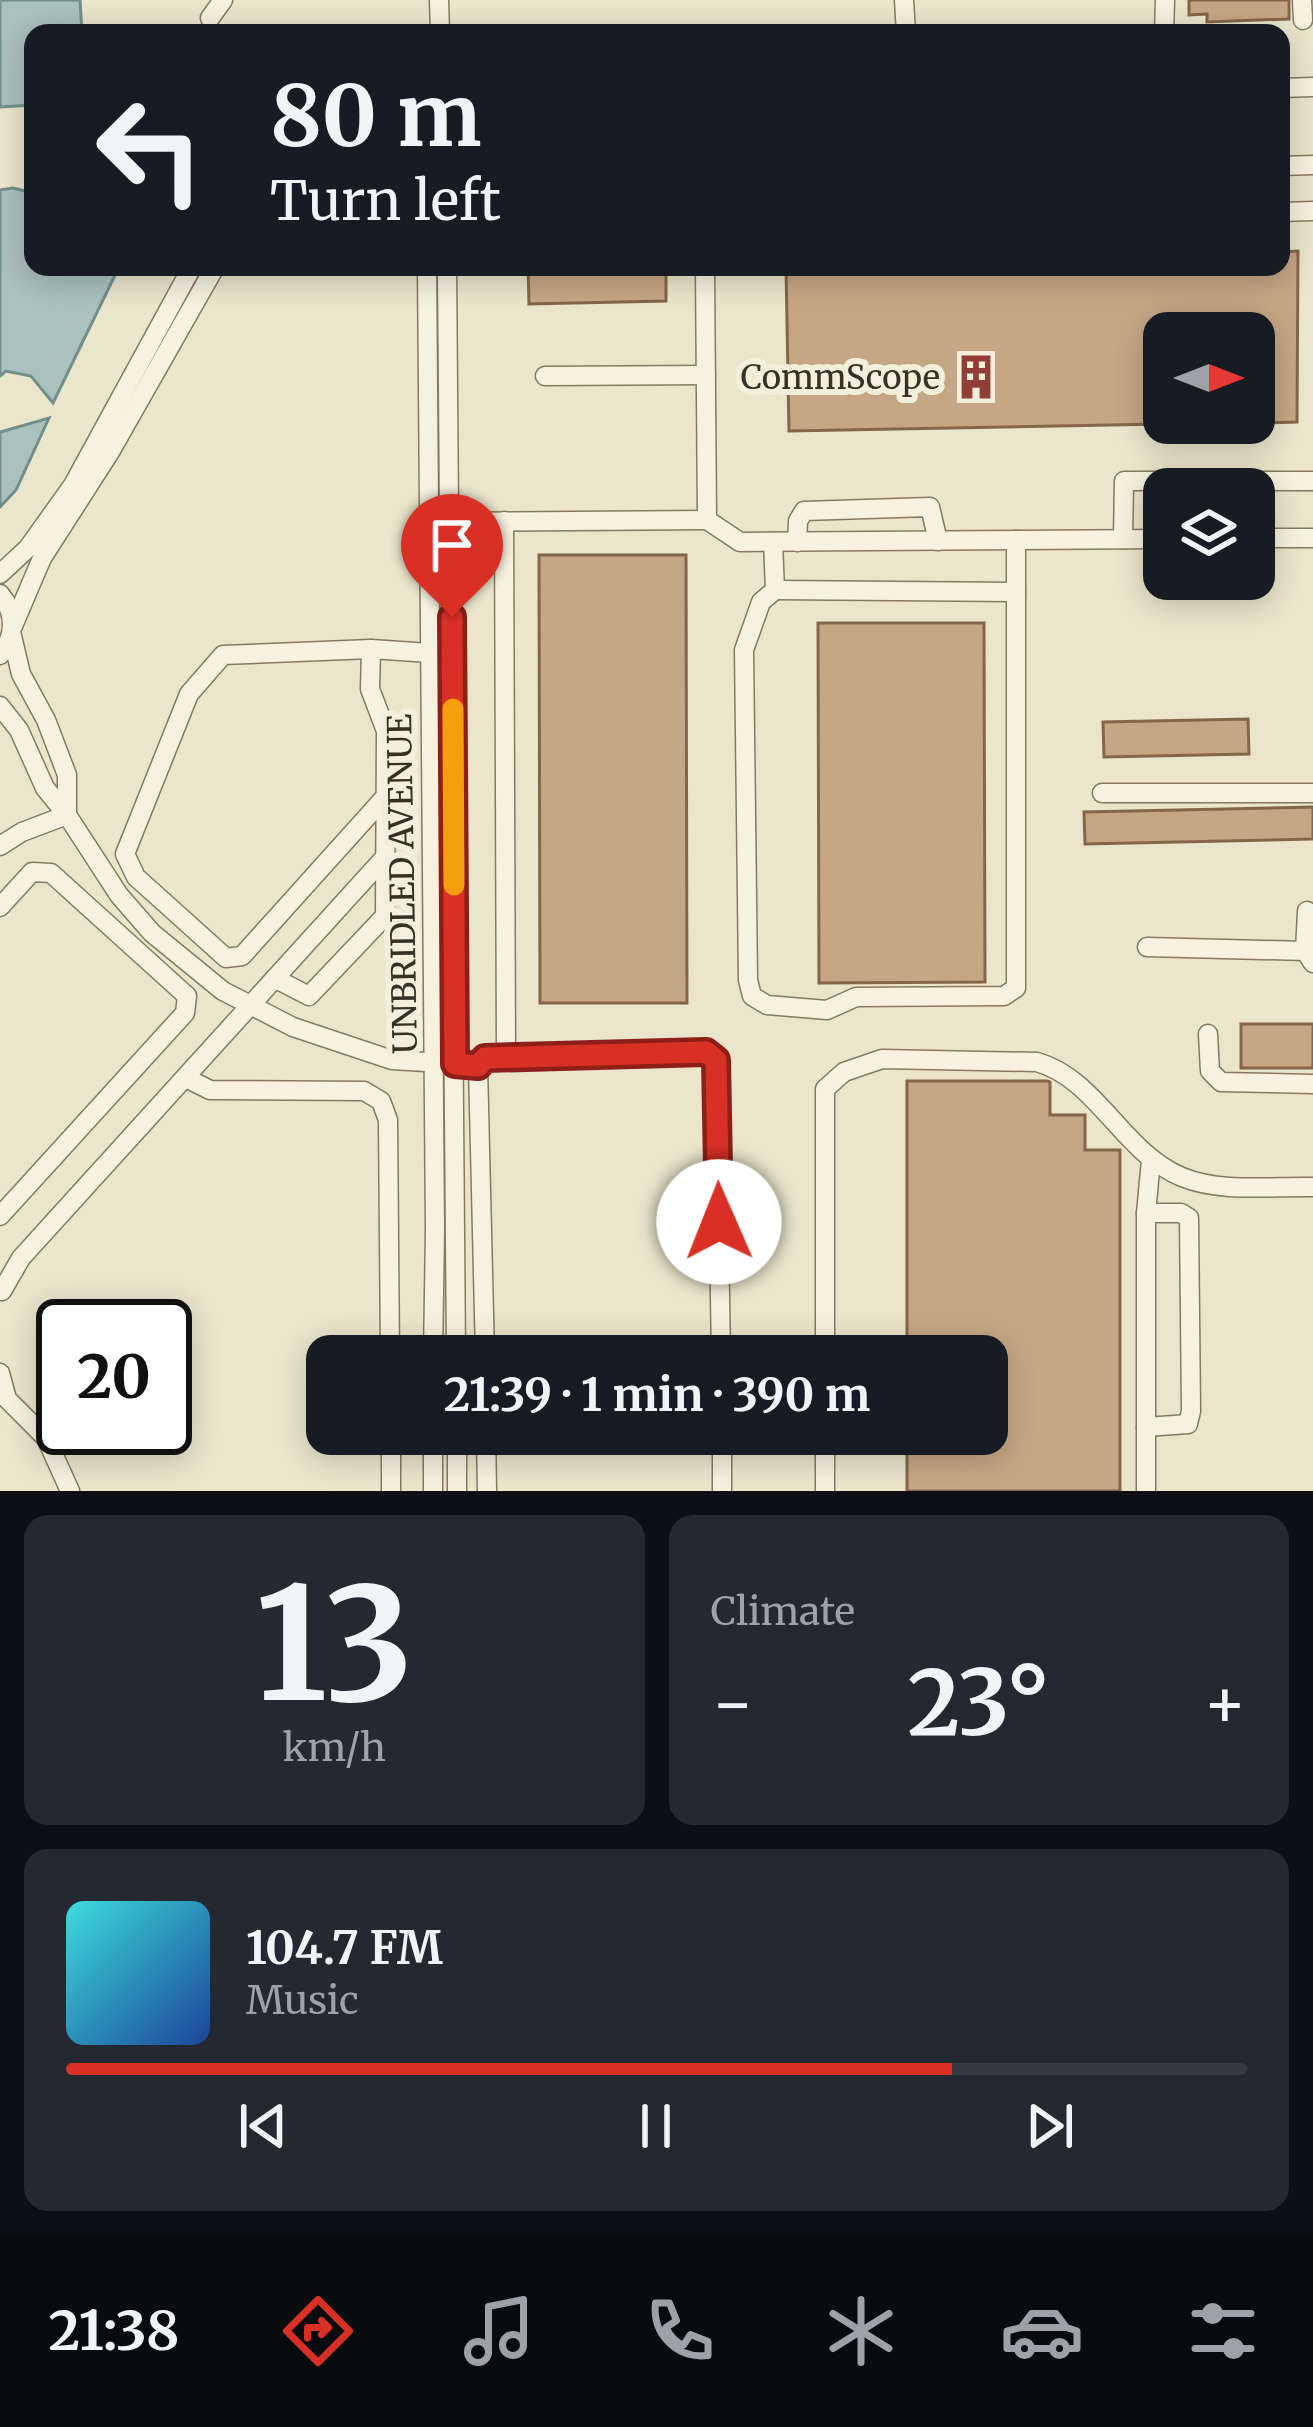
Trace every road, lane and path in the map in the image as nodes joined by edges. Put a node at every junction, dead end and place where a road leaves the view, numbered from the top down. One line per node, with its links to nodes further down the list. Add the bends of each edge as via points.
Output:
1 (223, 0): 2 (street)
2 (210, 18)
3 (187, 276): 23 (street, via 73,484)
4 (209, 276): 27 (street, via 42,558)
5 (427, 276): 13 (street, UNBRIDLED AVENUE)
6 (447, 276): 14 (street, UNBRIDLED AVENUE)
7 (705, 276): 8 (street)
8 (706, 375): 9 (street); 11 (street)
9 (544, 376)
10 (1313, 481): 17 (street, via 1124,481)
11 (707, 520): 12 (street); 21 (street, via 740,542)
12 (504, 521): 14 (street); 51 (street)
13 (429, 522): 14 (street); 29 (street, UNBRIDLED AVENUE)
14 (451, 522): 53 (street, UNBRIDLED AVENUE)
15 (1275, 538): 16 (street)
16 (1313, 538)
17 (1123, 539): 18 (street); 19 (street)
18 (1143, 539)
19 (1016, 540): 20 (street); 25 (street)
20 (938, 541): 22 (street); 22 (street, via 930,507 804,511)
21 (773, 542): 22 (street); 24 (street)
22 (797, 542)
23 (0, 574)
24 (775, 590): 25 (street); 25 (street, via 761,602 744,650 748,980 752,996 766,1005 827,1010 856,997 1004,996 1016,988)
25 (1016, 592)
26 (0, 594): 27 (street)
27 (12, 631): 30 (street); 35 (street, via 21,674 67,775)
28 (371, 649): 29 (street); 34 (street, via 370,689 386,731); 38 (street, via 223,655 190,694 143,804 125,854)
29 (430, 653): 52 (street, UNBRIDLED AVENUE)
30 (0, 655)
31 (0, 706): 35 (street)
32 (1102, 793): 33 (street)
33 (1313, 794)
34 (385, 797): 37 (street); 43 (street, via 242,956 226,958)
35 (68, 815): 36 (street); 39 (street)
36 (0, 845)
37 (385, 857): 48 (street); 48 (street, via 385,916 309,996)
38 (136, 877): 39 (street); 43 (street)
39 (119, 895): 42 (street); 46 (street)
40 (0, 908): 42 (street, via 32,872 51,873)
41 (1307, 910): 45 (street)
42 (101, 916): 47 (street)
43 (202, 936): 46 (street)
44 (1147, 946): 45 (street)
45 (1309, 957)
46 (182, 958): 47 (street); 49 (street)
47 (165, 976): 60 (street, via 187,996 185,1013)
48 (276, 980): 49 (street)
49 (253, 1006): 52 (street, via 392,1060); 55 (street)
50 (1208, 1034): 56 (street, via 1210,1071 1221,1082)
51 (506, 1057): 54 (street); 66 (street, via 706,1052 716,1060)
52 (434, 1062): 53 (street); 63 (street, UNBRIDLED AVENUE)
53 (455, 1064): 54 (street); 64 (street, UNBRIDLED AVENUE)
54 (478, 1066): 65 (street)
55 (186, 1078): 61 (street, via 21,1258); 62 (street, via 210,1090 364,1091 381,1101)
56 (1313, 1084)
57 (1151, 1160): 58 (street, via 1203,1184); 59 (street); 67 (street, via 1059,1068 1037,1061 882,1059 844,1072 825,1089)
58 (1313, 1187)
59 (1146, 1213): 69 (street); 69 (street, via 1189,1218 1192,1411 1188,1424)
60 (0, 1216)
61 (1, 1293)
62 (390, 1335)
63 (433, 1335)
64 (457, 1335)
65 (484, 1335)
66 (721, 1335)
67 (825, 1335)
68 (0, 1373): 76 (street, via 7,1399 46,1438)
69 (1146, 1427): 83 (street)
70 (391, 1455): 77 (street)
71 (433, 1455): 78 (street)
72 (457, 1455): 79 (street)
73 (486, 1455): 80 (street)
74 (722, 1455): 81 (street)
75 (825, 1455): 82 (street)
76 (70, 1491)
77 (392, 1491)
78 (434, 1491)
79 (457, 1491)
80 (487, 1491)
81 (722, 1491)
82 (825, 1491)
83 (1146, 1491)

